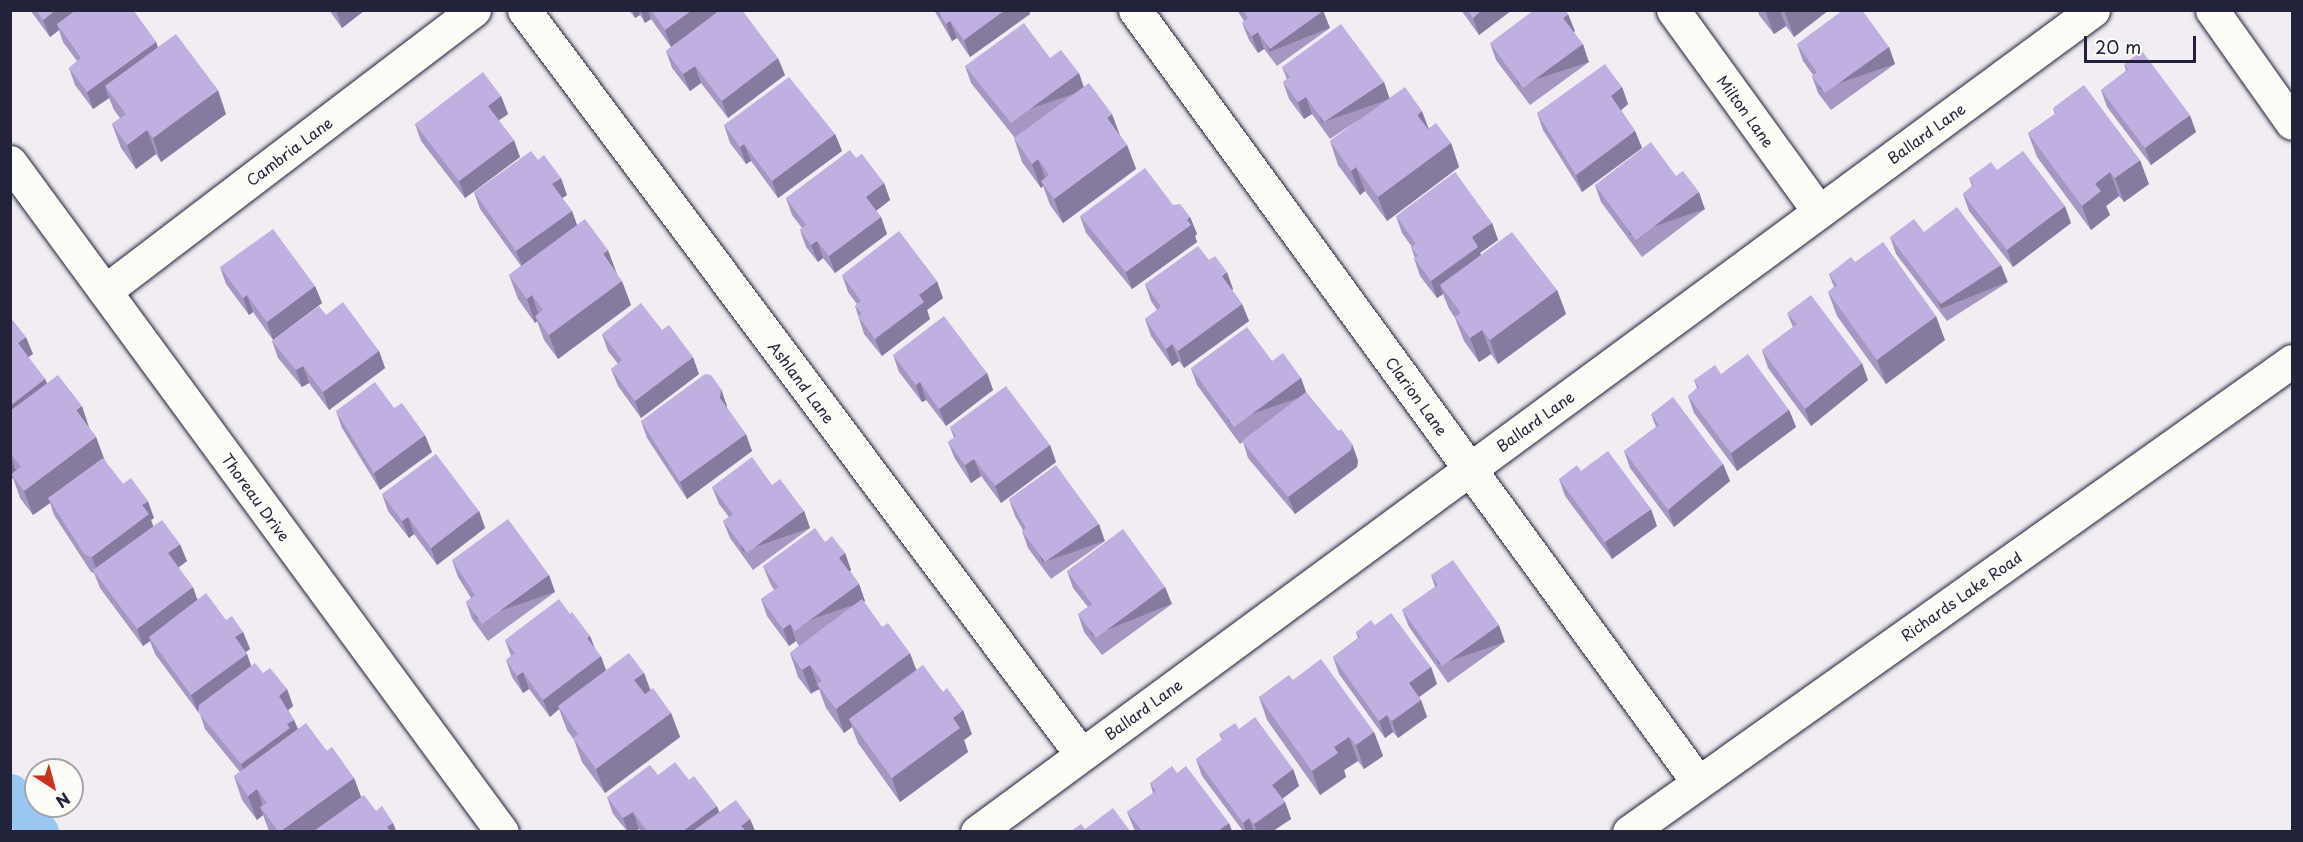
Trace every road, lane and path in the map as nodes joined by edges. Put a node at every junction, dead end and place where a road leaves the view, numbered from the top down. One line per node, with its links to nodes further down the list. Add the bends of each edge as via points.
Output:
1 (474, 10): 10 (street, Cambria Lane)
2 (524, 10): 13 (street, Ashland Lane)
3 (1135, 10): 12 (street, Clarion Lane)
4 (1673, 10): 9 (street, Milton Lane)
5 (2093, 10): 9 (street, Ballard Lane)
6 (2212, 10): 7 (street)
7 (2292, 123)
8 (10, 162): 10 (street, Thoreau Drive)
9 (1819, 212): 12 (street, Ballard Lane)
10 (105, 291): 15 (street, Thoreau Drive)
11 (2292, 360): 14 (street, Richards Lake Road)
12 (1471, 468): 13 (street, Ballard Lane); 14 (street, Clarion Lane)
13 (1081, 754): 16 (street, Ballard Lane)
14 (1698, 782): 17 (street, Richards Lake Road)
15 (502, 831)
16 (977, 831)
17 (1629, 831)

